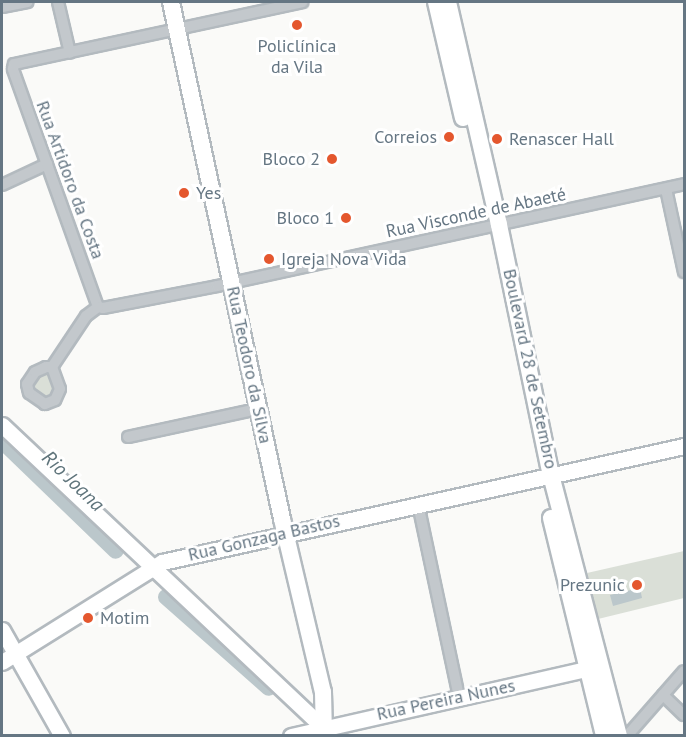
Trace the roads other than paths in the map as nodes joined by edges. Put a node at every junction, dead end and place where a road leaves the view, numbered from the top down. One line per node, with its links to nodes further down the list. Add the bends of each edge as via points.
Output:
1 (28, 2): 7 (street)
2 (58, 2): 9 (street)
3 (171, 2): 8 (main road, Rua Teodoro da Silva)
4 (302, 2): 8 (street)
5 (436, 2): 14 (main road, Boulevard 28 de Setembro)
6 (448, 2): 14 (main road, Boulevard 28 de Setembro)
7 (2, 7)
8 (177, 28): 9 (street); 16 (main road, Rua Teodoro da Silva)
9 (70, 52): 10 (street, Rua Artidoro da Costa, via 14,64)
10 (47, 164): 12 (street); 17 (street, Rua Artidoro da Costa)
11 (684, 184): 13 (street, Rua Visconde de Abaeté)
12 (2, 185)
13 (666, 189): 14 (street, Rua Visconde de Abaeté); 15 (street)
14 (494, 226): 16 (street, Rua Visconde de Abaeté); 23 (main road, Boulevard 28 de Setembro)
15 (684, 272)
16 (232, 282): 17 (street, Rua Visconde de Abaeté); 25 (main road, Rua Teodoro da Silva)
17 (98, 307): 18 (street, via 86,316)
18 (52, 367)
19 (248, 411): 21 (street)
20 (2, 425): 26 (street)
21 (128, 437)
22 (684, 446): 23 (street, Rua Gonzaga Bastos)
23 (546, 476): 24 (street, Rua Gonzaga Bastos); 29 (main road, Boulevard 28 de Setembro)
24 (418, 504): 25 (street, Rua Gonzaga Bastos); 32 (street)
25 (285, 533): 26 (street, Rua Gonzaga Bastos); 34 (main road, Rua Teodoro da Silva, via 323,692)
26 (151, 567): 28 (street, Rua Gonzaga Bastos); 34 (street)
27 (2, 630): 28 (street)
28 (8, 658): 35 (street)
29 (594, 667): 32 (street, Rua Pereira Nunes); 37 (main road, Boulevard 28 de Setembro); 38 (main road, Boulevard 28 de Setembro)
30 (684, 671): 31 (street)
31 (663, 695): 33 (street); 39 (street)
32 (459, 697): 34 (street, Rua Pereira Nunes)
33 (684, 715)
34 (325, 733): 36 (street, Rua Pereira Nunes)
35 (62, 735)
36 (291, 735)
37 (604, 735)
38 (618, 735)
39 (627, 735)

